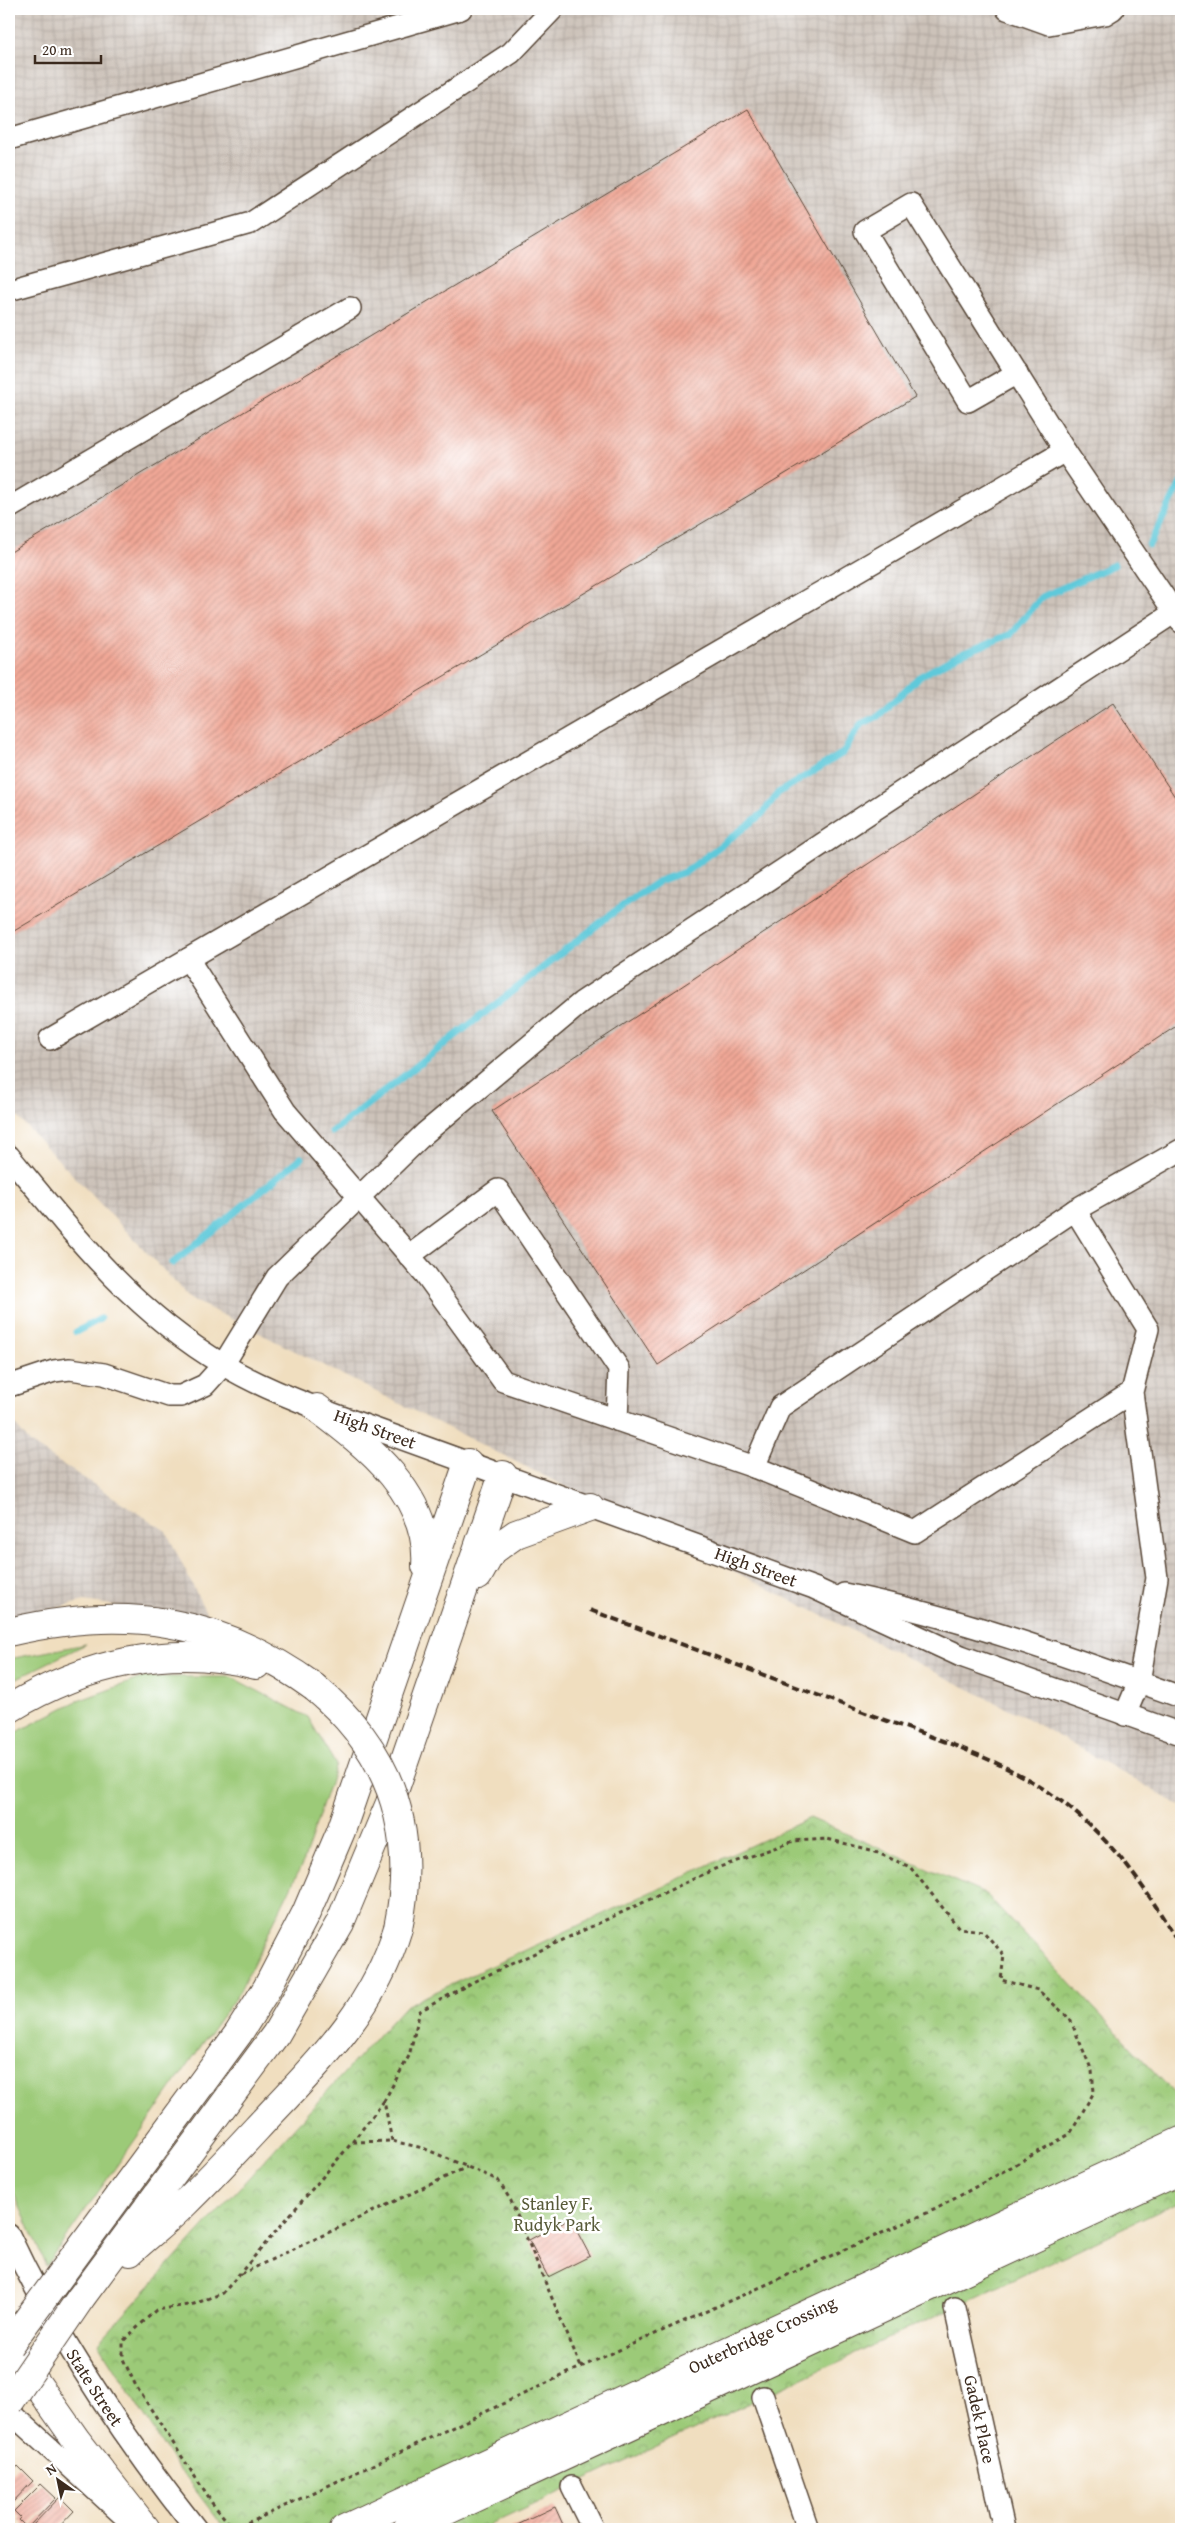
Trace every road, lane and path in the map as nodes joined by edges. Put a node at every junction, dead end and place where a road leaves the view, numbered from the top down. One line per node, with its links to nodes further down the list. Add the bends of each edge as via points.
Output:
1 (461, 9): 5 (street)
2 (553, 9): 6 (street, via 511,53 251,223)
3 (1007, 9): 4 (street, via 1048,24 1105,14)
4 (1113, 9)
5 (9, 139)
6 (9, 290)
7 (350, 308): 10 (street)
8 (1017, 373): 8 (street, via 911,204 865,231 968,401); 9 (street)
9 (1065, 451): 11 (street); 12 (street)
10 (9, 508)
11 (1179, 614): 16 (street, via 582,1002 425,1133)
12 (188, 959): 13 (street); 16 (street, via 285,1111)
13 (50, 1039)
14 (1181, 1150): 17 (street)
15 (9, 1156): 19 (street, High Street, via 74,1237 116,1280 158,1319)
16 (359, 1198): 18 (street); 19 (street, via 277,1277)
17 (1075, 1210): 21 (street, via 1148,1329); 25 (street, via 780,1407)
18 (409, 1256): 23 (street, via 503,1381); 23 (street, via 498,1190 619,1369)
19 (223, 1364): 20 (street, via 205,1385 181,1396 158,1394 104,1374 70,1369); 22 (street, High Street)
20 (9, 1386)
21 (1132, 1392): 25 (street, via 915,1532); 32 (street, via 1157,1578)
22 (317, 1408): 24 (street, High Street); 29 (highway, via 342,1426 380,1462 414,1507 426,1540)
23 (616, 1420): 25 (street)
24 (468, 1463): 26 (street, High Street); 29 (highway)
25 (754, 1467)
26 (503, 1475): 27 (street, High Street); 30 (highway)
27 (590, 1507): 28 (street, High Street); 30 (highway, via 516,1534 492,1551)
28 (814, 1588): 32 (street, High Street, via 933,1613 1011,1636); 36 (street, High Street, via 961,1656)
29 (422, 1590): 48 (highway, bridge, via 340,1831 318,1888 290,1946 238,2034)
30 (457, 1606): 44 (highway, via 390,1803 340,1923 276,2034)
31 (9, 1632): 33 (highway, via 66,1620 106,1617 185,1626 258,1653)
32 (1139, 1682): 34 (street, High Street); 36 (street)
33 (314, 1687): 35 (highway, via 254,1665 212,1656 170,1655 123,1662 84,1674 56,1684); 44 (highway, bridge, via 352,1724 374,1756 393,1794 405,1852 404,1887 392,1949 376,1984 342,2035 204,2184)
34 (1181, 1697)
35 (9, 1709)
36 (1125, 1714): 37 (street, High Street)
37 (1181, 1734)
38 (384, 2101): 39 (path); 41 (path); 49 (path, via 410,2056 420,2011 574,1934 718,1868 794,1841 827,1839 871,1850 910,1867 959,1928 983,1931 1004,1955 1001,1980 1038,1990 1070,2019 1092,2071 1094,2092 1070,2134 936,2209)
39 (392, 2141): 41 (path); 42 (path, via 423,2148)
40 (1181, 2141): 57 (highway, Outerbridge Crossing)
41 (352, 2142): 46 (path)
42 (467, 2167): 46 (path); 49 (path, via 498,2180 511,2201)
43 (1181, 2170): 58 (highway, Outerbridge Crossing)
44 (150, 2220): 51 (highway, bridge, via 80,2299)
45 (9, 2235): 56 (street, State Street, via 54,2321 93,2385 136,2450)
46 (238, 2276): 49 (path, via 224,2293 194,2304 156,2310 123,2341 122,2359 166,2433 212,2503 232,2527 255,2520)
47 (955, 2308): 61 (street, Gadek Place)
48 (9, 2344): 55 (highway, via 76,2441)
49 (580, 2367)
50 (763, 2397): 60 (street)
51 (9, 2403)
52 (9, 2411): 54 (street)
53 (572, 2487): 59 (street)
54 (140, 2529)
55 (146, 2529)
56 (196, 2529)
57 (344, 2529)
58 (407, 2529)
59 (593, 2529)
60 (808, 2529)
61 (1004, 2529)

